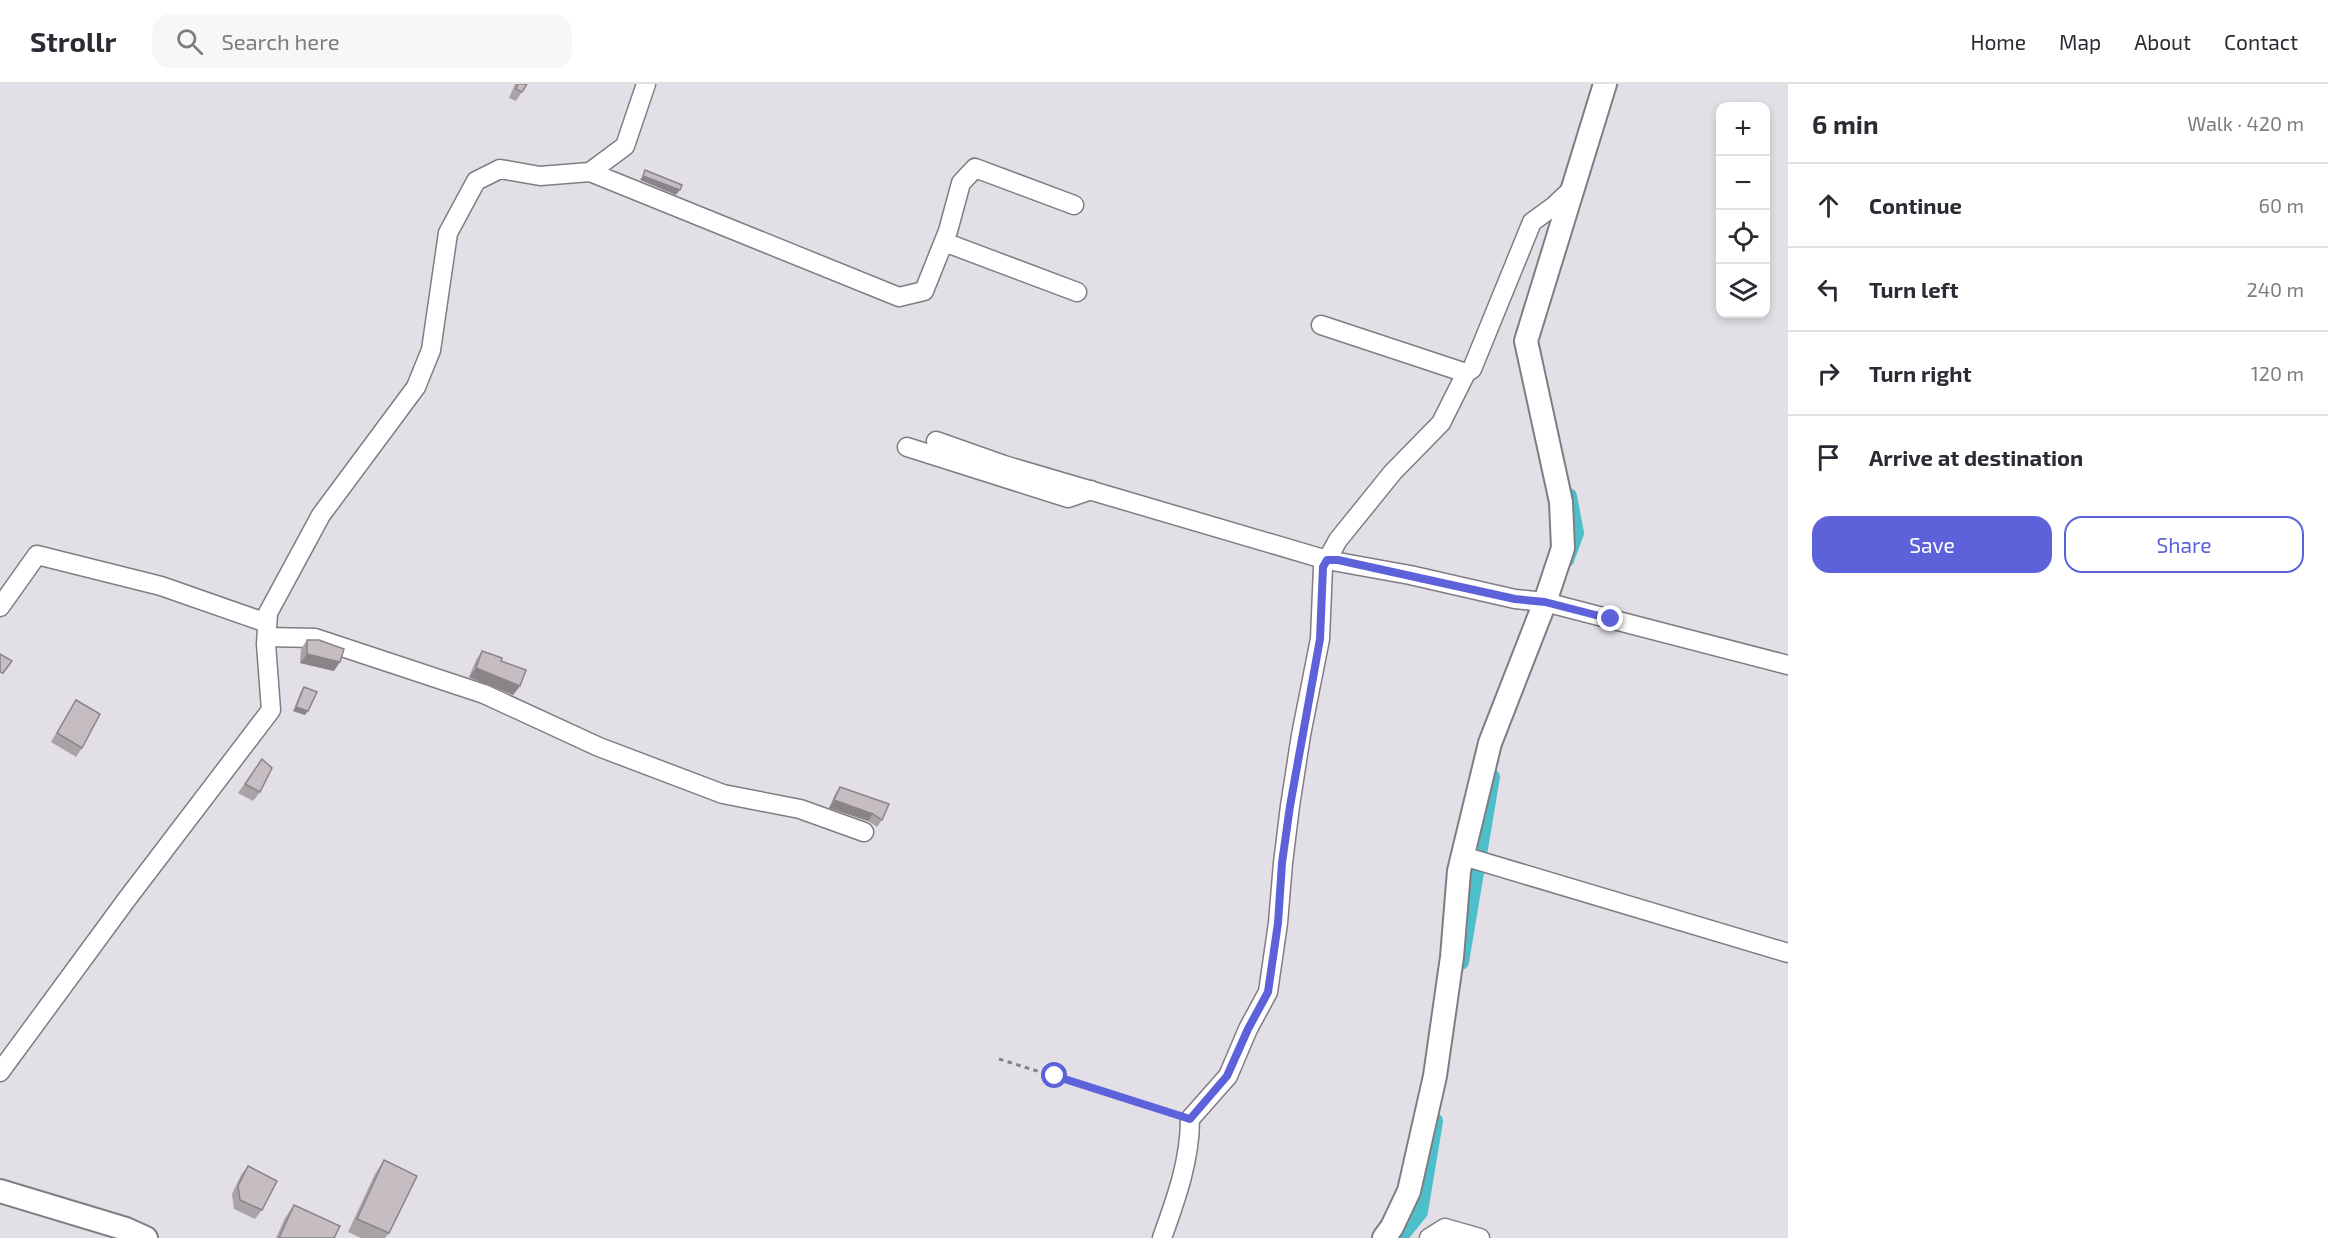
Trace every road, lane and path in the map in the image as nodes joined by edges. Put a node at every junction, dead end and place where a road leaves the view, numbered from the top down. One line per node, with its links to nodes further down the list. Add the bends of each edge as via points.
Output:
1 (646, 84): 3 (street, via 625,146)
2 (1605, 84): 4 (street)
3 (590, 172): 6 (street, via 899,297 924,291); 16 (street, via 540,176 500,169 476,181 448,233 431,350 416,387 321,515 268,613)
4 (1572, 189): 9 (street, via 1532,222 1472,369); 14 (street, via 1526,341 1561,502 1563,548)
5 (1074, 205): 6 (street, via 975,168 961,183)
6 (944, 242): 7 (street)
7 (1077, 292)
8 (1321, 325): 9 (street)
9 (1466, 374): 13 (street, via 1441,423 1393,472 1338,540)
10 (936, 441): 12 (street)
11 (907, 447): 12 (street, via 1068,498)
12 (1091, 490): 13 (street)
13 (1327, 560): 14 (street); 23 (street, via 1323,567 1320,639 1290,806 1268,992 1227,1076)
14 (1545, 602): 17 (street); 19 (street, via 1490,743)
15 (0, 606): 16 (street, via 38,555 160,586)
16 (267, 630): 18 (street, via 315,638 484,694 599,747 723,794 800,809); 22 (street, via 271,710)
17 (1788, 665)
18 (864, 832)
19 (1463, 856): 20 (street); 27 (street, via 1435,1076 1409,1191)
20 (1788, 953)
21 (999, 1059): 23 (path)
22 (0, 1071)
23 (1190, 1119): 26 (street, via 1190,1143)
24 (0, 1191): 25 (street)
25 (146, 1238)
26 (1162, 1238)
27 (1384, 1238)
28 (1429, 1238): 29 (street, via 1445,1228)
29 (1480, 1238)

